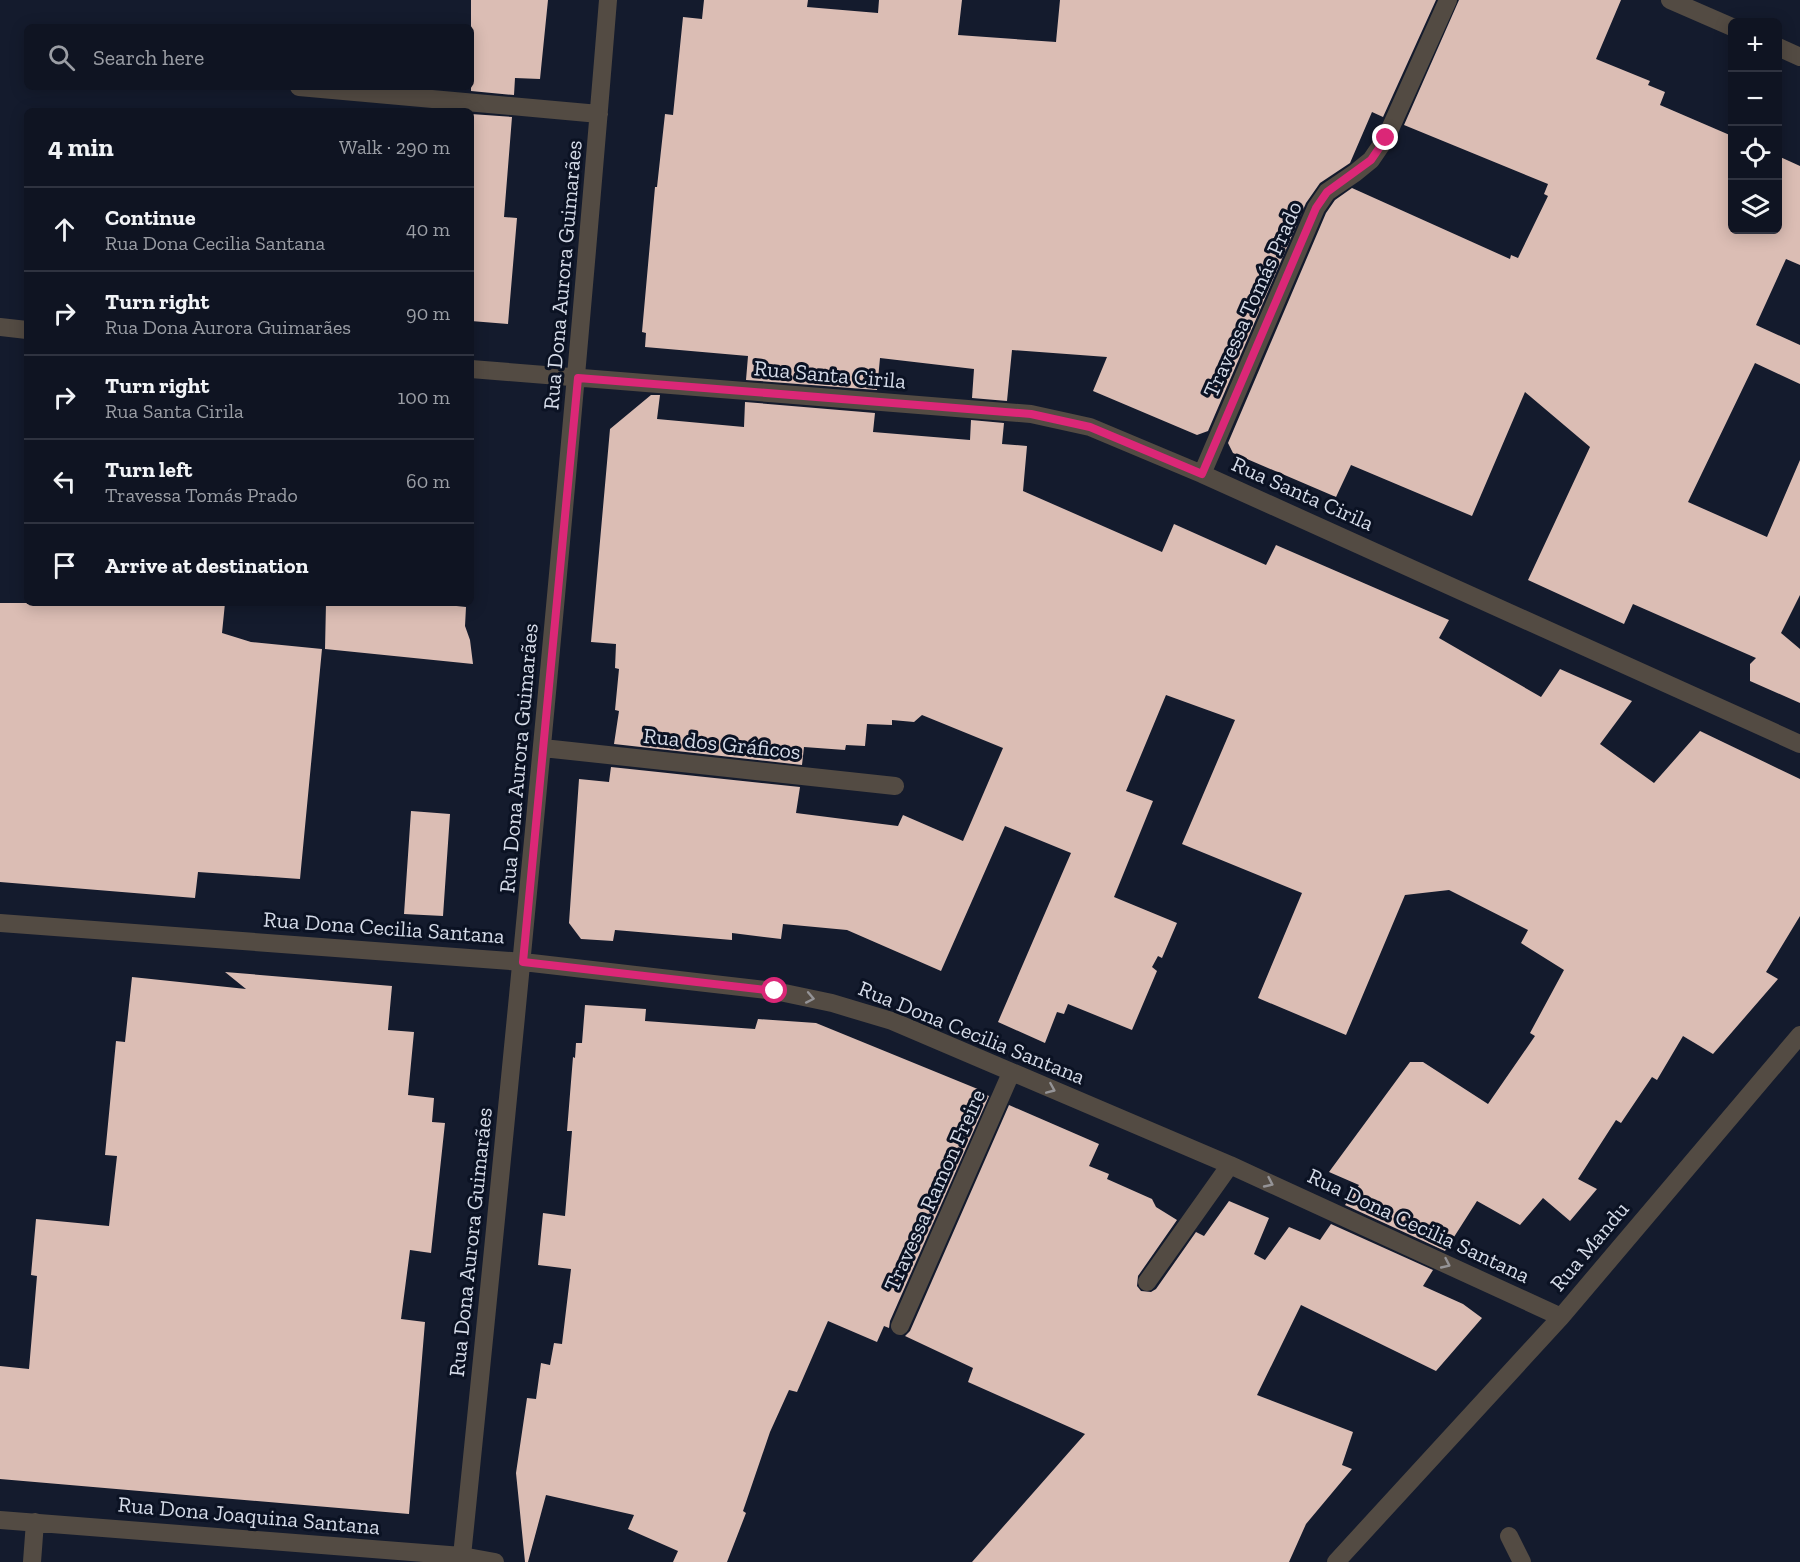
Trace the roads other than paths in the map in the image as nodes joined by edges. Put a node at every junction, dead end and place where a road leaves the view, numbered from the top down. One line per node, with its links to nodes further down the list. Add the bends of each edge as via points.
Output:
1 (608, 0): 8 (street, Rua Dona Aurora Guimarães)
2 (1448, 0): 13 (street, Travessa Tomás Prado, via 1386,138 1371,160 1327,192 1316,208)
3 (1670, 0): 4 (street)
4 (1728, 25)
5 (1782, 49): 6 (street)
6 (1800, 57)
7 (332, 90): 8 (street)
8 (599, 114): 12 (street, Rua Dona Aurora Guimarães)
9 (0, 327): 10 (street)
10 (24, 330)
11 (474, 369): 12 (street, Rua Santa Cirila)
12 (578, 378): 13 (street, Rua Santa Cirila, via 1031,414 1090,427); 15 (street, Rua Dona Aurora Guimarães)
13 (1202, 474): 14 (street, Rua Santa Cirila)
14 (1800, 744)
15 (543, 748): 16 (street, Rua dos Gráficos); 18 (street, Rua Dona Aurora Guimarães)
16 (895, 786)
17 (0, 923): 18 (street, Rua Dona Cecilia Santana)
18 (523, 962): 20 (street, Rua Dona Cecilia Santana, one-way to 20, via 775,991 832,1002 892,1021); 28 (street, Rua Dona Aurora Guimarães)
19 (1800, 1035): 23 (street, Rua Mandu)
20 (1011, 1072): 21 (street, Rua Dona Cecilia Santana, one-way to 21); 24 (street, Travessa Ramon Freire)
21 (1230, 1165): 22 (street); 23 (street, Rua Dona Cecilia Santana, one-way to 23)
22 (1147, 1282)
23 (1561, 1317): 31 (street, Rua Mandu)
24 (900, 1326)
25 (0, 1520): 26 (street, Rua Dona Joaquina Santana)
26 (35, 1522): 28 (street, Rua Dona Joaquina Santana); 29 (street)
27 (1509, 1536): 32 (street)
28 (462, 1556): 30 (street, Rua Dona Joaquina Santana)
29 (32, 1562)
30 (495, 1562)
31 (1336, 1562)
32 (1522, 1562)

